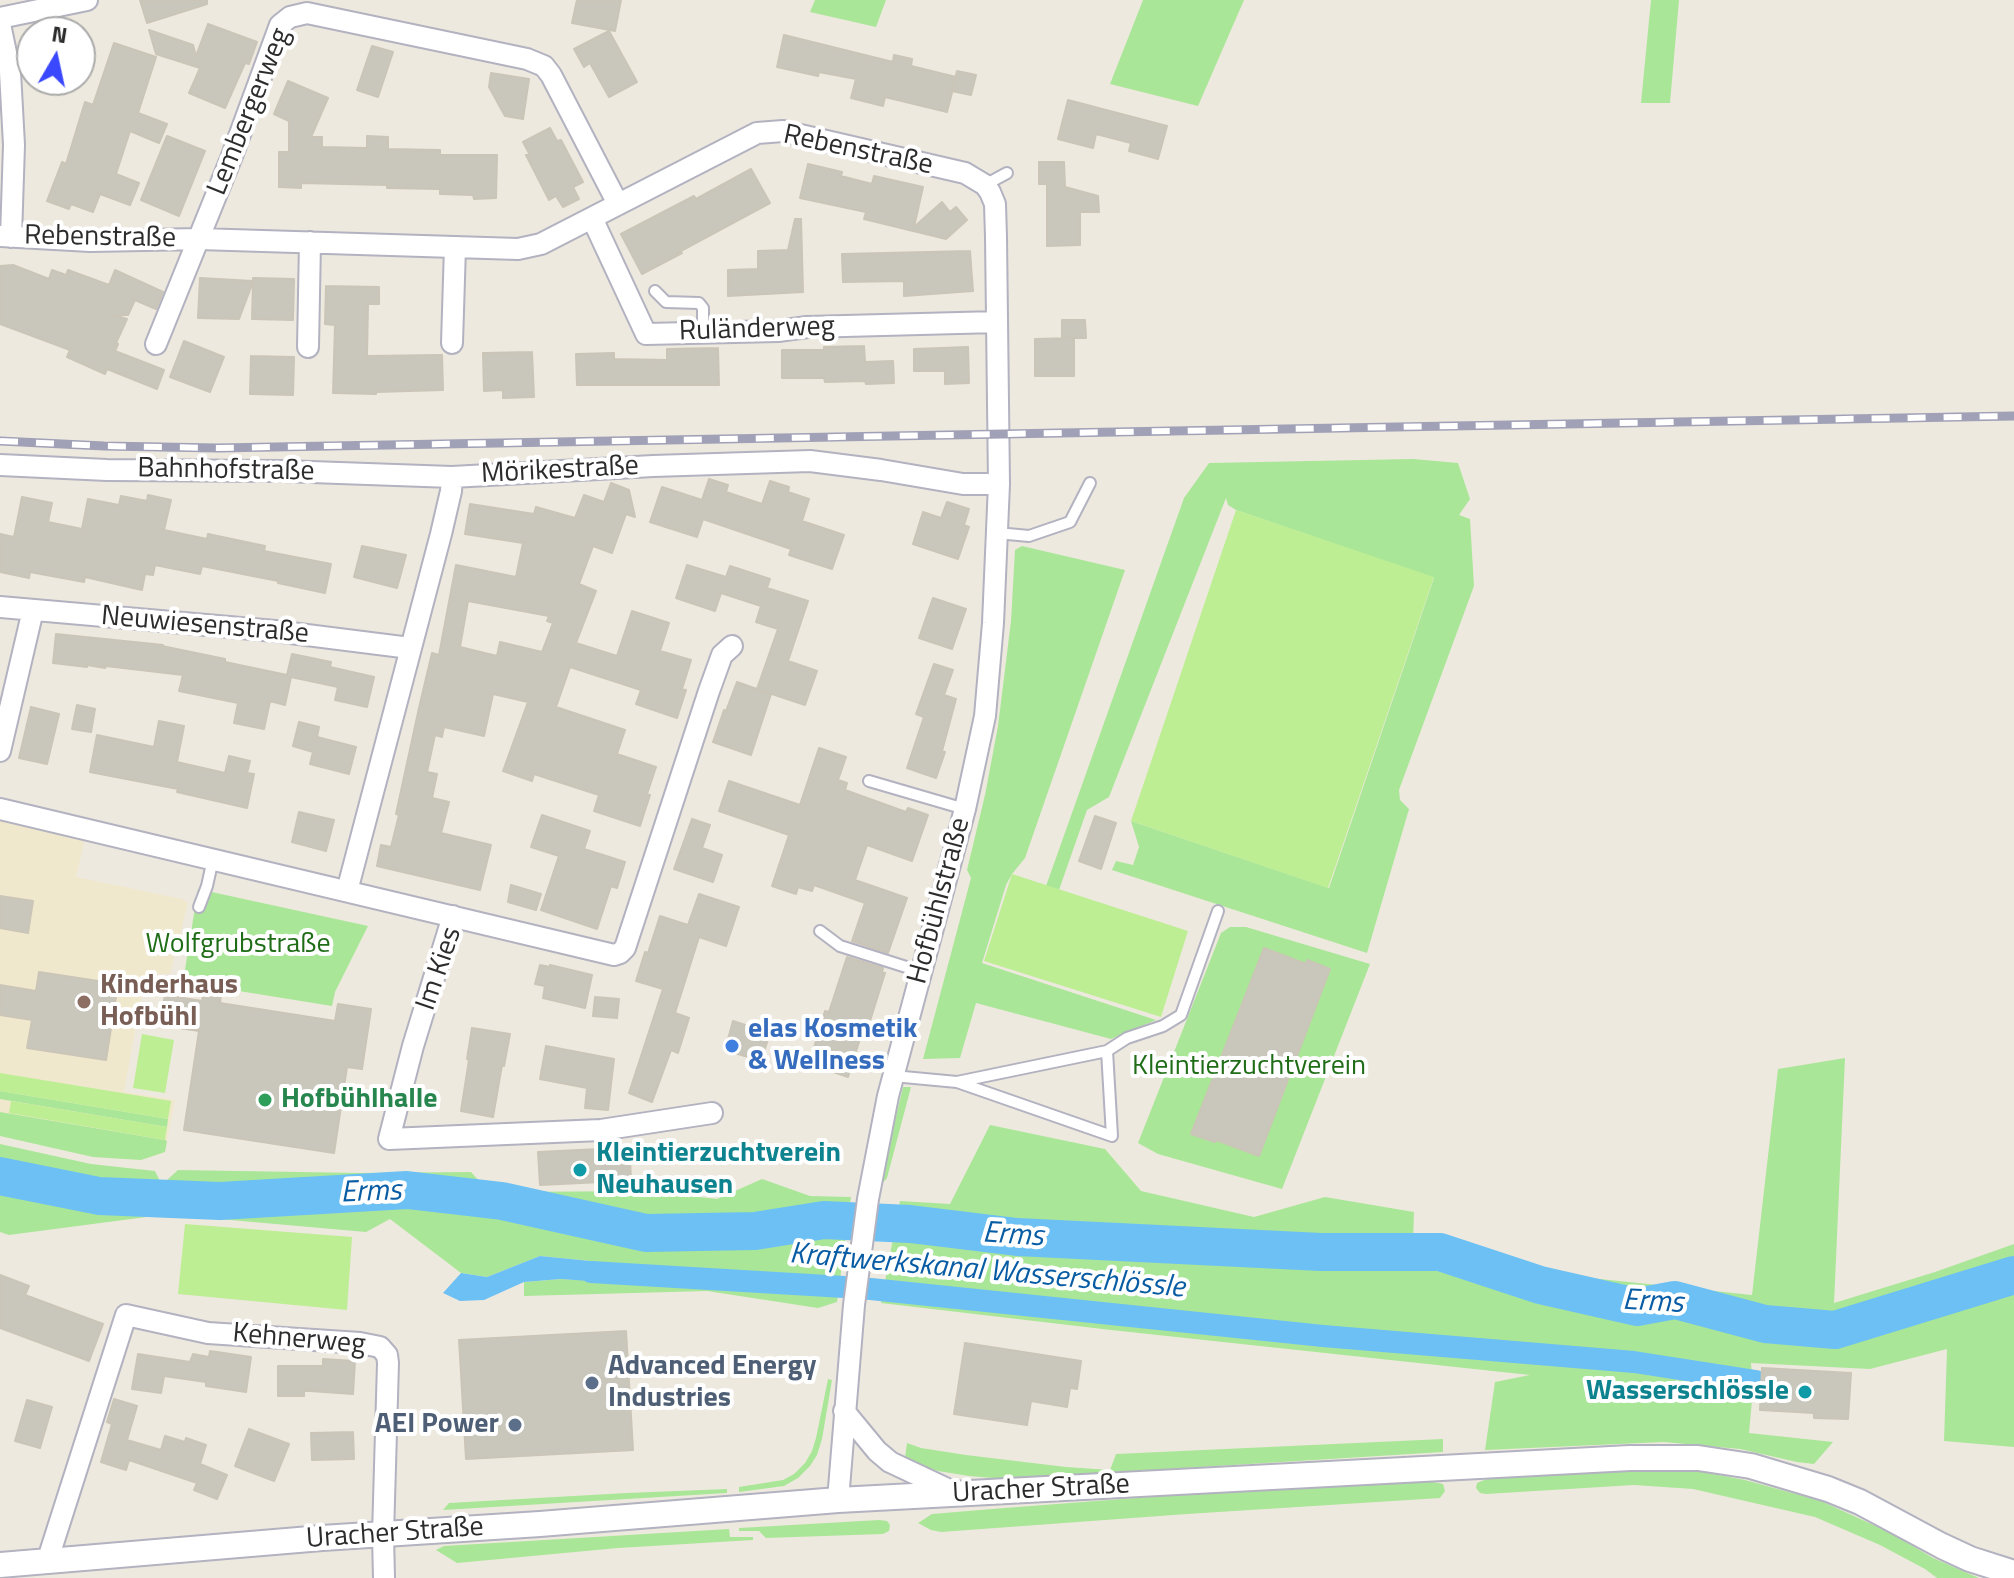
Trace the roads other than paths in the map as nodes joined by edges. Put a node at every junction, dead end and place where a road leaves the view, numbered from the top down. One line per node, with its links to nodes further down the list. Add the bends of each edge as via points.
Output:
1 (87, 0): 2 (street)
2 (0, 21): 7 (street, via 10,72 14,145)
3 (1007, 173): 4 (lane)
4 (985, 185): 5 (street, Rebenstraße, via 965,173 783,131 757,133); 12 (street, via 995,204)
5 (618, 204): 6 (street, Rebenstraße); 8 (street, Lembergerweg, via 544,66 307,13 280,25)
6 (592, 218): 10 (street, Rebenstraße, via 541,244 518,249); 13 (street, Ruländerweg, via 646,334)
7 (6, 237): 8 (street, Rebenstraße)
8 (199, 239): 9 (street, Rebenstraße); 15 (street, Rebenstraße)
9 (310, 242): 10 (street, Rebenstraße); 16 (street)
10 (455, 247): 14 (street)
11 (655, 291): 13 (lane, via 666,302 699,303)
12 (997, 322): 13 (street, Ruländerweg); 20 (street, Hofbühlstraße)
13 (703, 333)
14 (452, 343)
15 (156, 344)
16 (308, 347)
17 (0, 465): 18 (street, Bahnhofstraße)
18 (452, 477): 20 (street, Mörikestraße, via 798,461 963,484); 25 (street, Mörikestraße)
19 (1090, 483): 21 (lane, via 1070,522 1029,536)
20 (999, 484): 21 (street, Hofbühlstraße)
21 (997, 533): 29 (street, Hofbühlstraße, via 985,716)
22 (0, 607): 23 (street, Neuwiesenstraße)
23 (33, 610): 25 (street, Neuwiesenstraße); 26 (street)
24 (732, 646): 34 (street, Im Kies, via 722,655 620,953)
25 (410, 648): 31 (street, Mörikestraße)
26 (0, 751)
27 (869, 781): 29 (lane)
28 (0, 809): 30 (street)
29 (965, 809): 36 (street, Hofbühlstraße)
30 (213, 859): 31 (street); 32 (lane)
31 (347, 891): 34 (street)
32 (199, 907)
33 (1218, 911): 37 (lane, via 1181,1015)
34 (453, 916): 40 (street, Im Kies, via 389,1139 601,1130)
35 (820, 931): 36 (lane, via 840,946)
36 (922, 972): 38 (street, Hofbühlstraße)
37 (1107, 1051): 39 (lane); 39 (lane, via 1112,1136)
38 (893, 1076): 39 (lane); 41 (street, Hofbühlstraße, via 868,1199)
39 (957, 1082)
40 (712, 1113)
41 (844, 1411): 42 (street, via 890,1462); 43 (street, Hofbühlstraße)
42 (959, 1494): 43 (street, Uracher Straße); 47 (street, Uracher Straße, via 1698,1458 1751,1466 1828,1489 1970,1559)
43 (838, 1500): 44 (street, Uracher Straße)
44 (383, 1535): 45 (street, Uracher Straße); 45 (street, Kehnerweg, via 388,1363 380,1347 208,1333 126,1315); 48 (street)
45 (47, 1562): 46 (street, Uracher Straße)
46 (15, 1567)
47 (2014, 1573)
48 (384, 1578)

